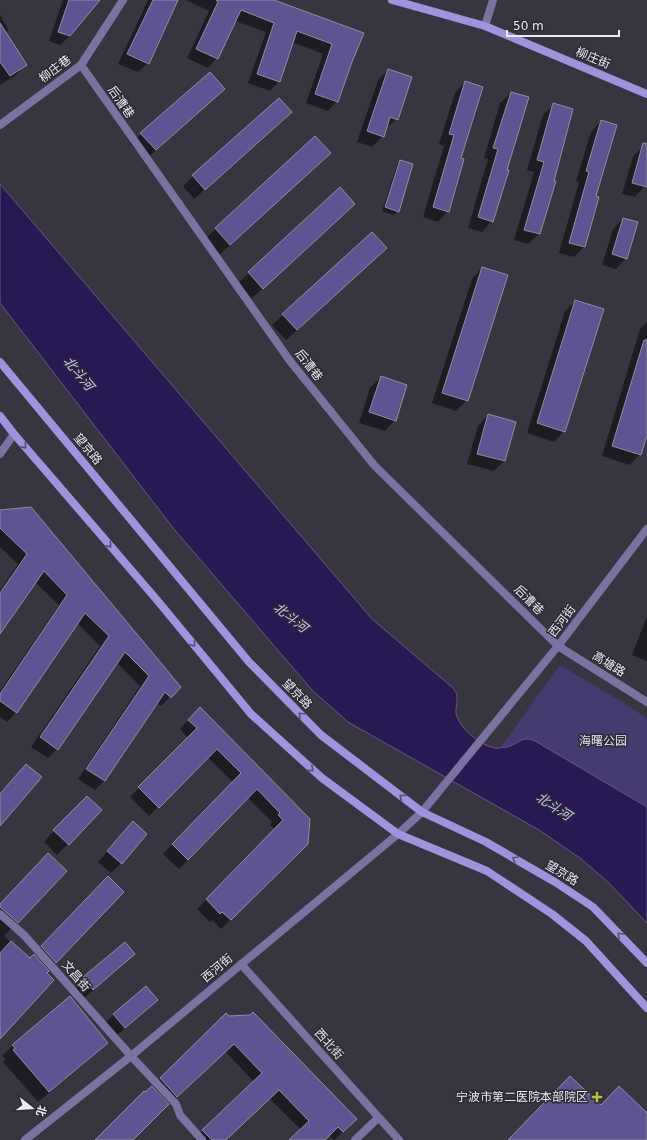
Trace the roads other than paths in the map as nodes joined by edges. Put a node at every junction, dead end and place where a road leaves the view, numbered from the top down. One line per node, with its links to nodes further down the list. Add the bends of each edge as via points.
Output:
1 (123, 0): 5 (street, 柳庄巷)
2 (392, 0): 4 (main road, 柳庄街)
3 (493, 0): 4 (street)
4 (485, 26): 6 (main road, 柳庄街)
5 (81, 65): 7 (street, 柳庄巷); 13 (street, 后漕巷, via 290,361 374,465)
6 (647, 94)
7 (0, 125)
8 (0, 362): 15 (main road, 望京路, one-way to 8, via 321,735 249,662)
9 (0, 416): 10 (main road)
10 (14, 434): 11 (street); 16 (main road, one-way to 16, via 251,714 322,778)
11 (0, 454)
12 (647, 529): 13 (street, 西河街)
13 (558, 646): 14 (street, 高塘路); 15 (street, 西河街)
14 (647, 702)
15 (422, 812): 16 (street, 西河街); 18 (main road, 望京路, one-way to 15, via 594,907 486,842)
16 (398, 834): 19 (street, 西河街); 20 (main road, via 487,871 552,914 586,941)
17 (0, 914): 21 (street, 文昌街, via 24,935)
18 (647, 963)
19 (241, 964): 21 (street, 西河街); 22 (street, 西北街)
20 (647, 1008)
21 (131, 1056): 23 (street, 西河街); 24 (street, 文昌街, via 176,1104 180,1115)
22 (378, 1118): 25 (street); 26 (street, 西北街)
23 (25, 1140)
24 (202, 1140)
25 (355, 1140)
26 (398, 1140)

